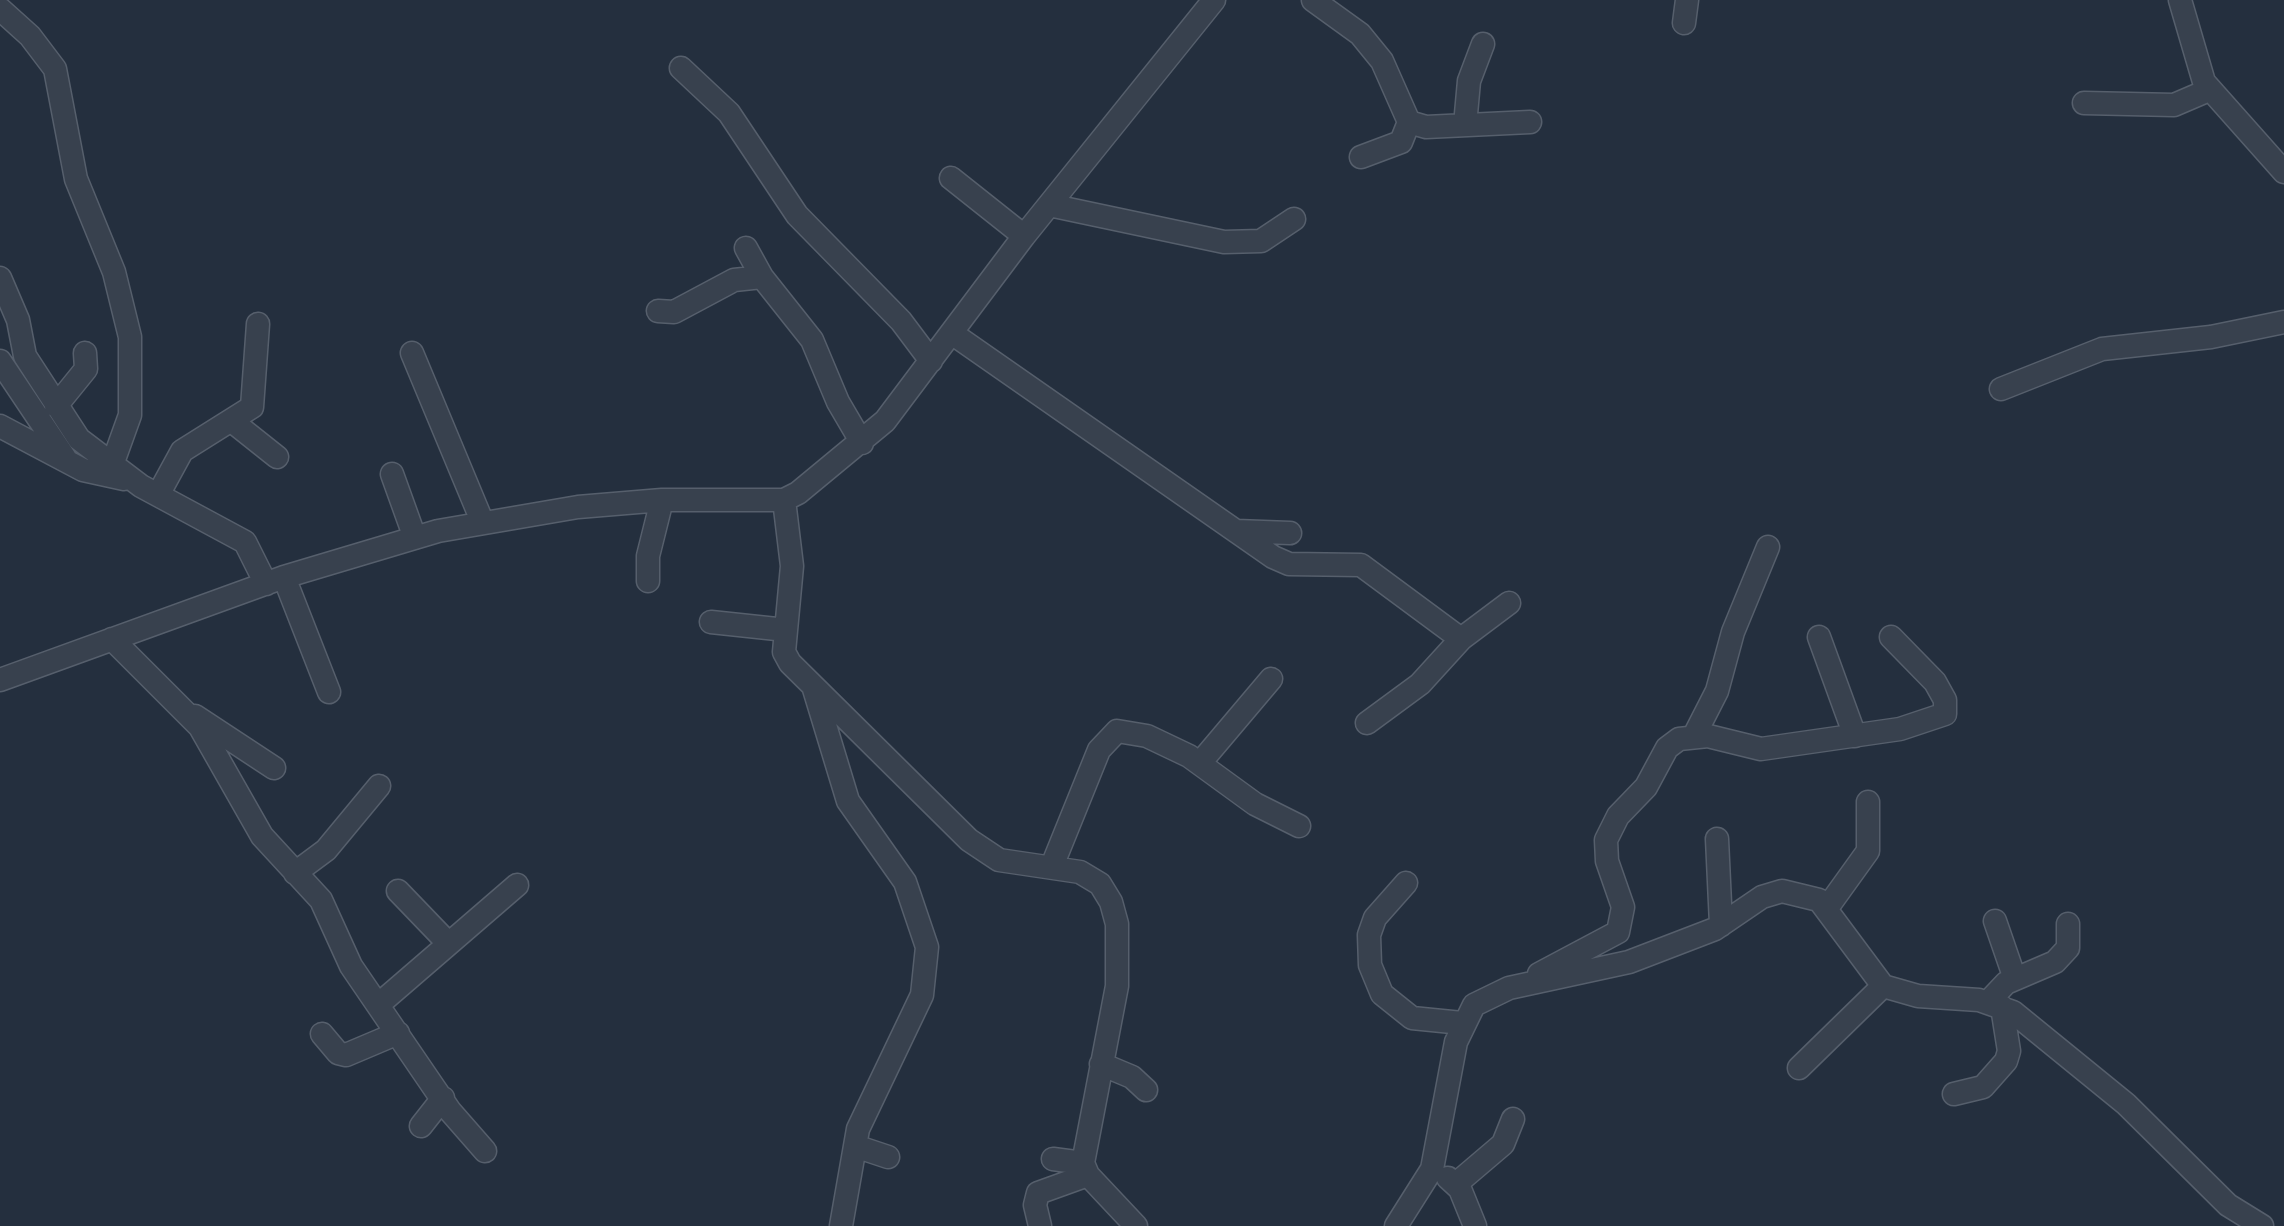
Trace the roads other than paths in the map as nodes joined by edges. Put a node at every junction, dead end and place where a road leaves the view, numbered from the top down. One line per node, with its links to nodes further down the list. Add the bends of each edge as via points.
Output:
1 (2180, 0): 7 (street)
2 (1204, 2): 15 (street)
3 (1329, 3): 9 (street, via 1382,61)
4 (0, 9): 36 (street, via 55,69 76,179 114,272 130,338 130,415)
5 (1484, 44): 11 (street, via 1469,81)
6 (681, 68): 28 (street, via 729,112 797,215 901,320)
7 (2209, 90): 8 (street, via 2174,105); 13 (street)
8 (2084, 103)
9 (1409, 122): 11 (street); 12 (street, via 1401,142)
10 (1530, 122): 11 (street)
11 (1465, 125)
12 (1361, 157)
13 (2284, 172)
14 (951, 178): 17 (street)
15 (1050, 206): 16 (street, via 1243,243 1261,242); 17 (street)
16 (1294, 218)
17 (1024, 236): 24 (street)
18 (746, 248): 19 (street)
19 (762, 277): 21 (street, via 734,280 674,312); 33 (street, via 812,340)
20 (0, 278): 30 (street, via 25,356)
21 (658, 311)
22 (2284, 322): 29 (street, via 2102,349)
23 (258, 324): 31 (street, via 252,408)
24 (952, 334): 28 (street); 43 (street)
25 (85, 353): 30 (street, via 86,370)
26 (412, 353): 42 (street)
27 (0, 361): 35 (street)
28 (932, 361): 33 (street)
29 (2001, 389)
30 (56, 406): 36 (street, via 78,439)
31 (233, 422): 34 (street); 39 (street, via 182,451)
32 (0, 426): 35 (street)
33 (862, 443): 41 (street)
34 (277, 457)
35 (66, 461): 38 (street)
36 (112, 466): 38 (street)
37 (392, 474): 45 (street)
38 (132, 480): 39 (street)
39 (158, 495): 47 (street, via 245,542)
40 (662, 500): 41 (street); 42 (street); 48 (street)
41 (784, 500): 51 (street, via 792,566)
42 (482, 521): 45 (street)
43 (1236, 531): 44 (street); 55 (street, via 1289,564 1361,565)
44 (1290, 532)
45 (415, 538): 47 (street)
46 (1768, 546): 62 (street, via 1733,632 1718,691)
47 (275, 580): 54 (street); 59 (street)
48 (648, 582)
49 (1509, 603): 55 (street)
50 (711, 622): 51 (street)
51 (786, 630): 58 (street, via 784,652)
52 (1890, 636): 63 (street, via 1935,682 1946,714)
53 (1819, 637): 63 (street)
54 (112, 639): 57 (street); 60 (street)
55 (1461, 640): 61 (street, via 1420,684)
56 (1271, 679): 64 (street)
57 (0, 680)
58 (813, 686): 70 (street, via 969,840 999,860); 95 (street, via 848,802 906,882 927,947 922,995 864,1111)
59 (329, 692)
60 (188, 712): 65 (street); 71 (street, via 262,836)
61 (1368, 723)
62 (1694, 736): 63 (street, via 1761,749); 82 (street, via 1667,748 1606,840 1622,907 1618,932)
63 (1855, 736)
64 (1200, 763): 68 (street); 70 (street, via 1130,730 1106,738)
65 (274, 768)
66 (380, 786): 71 (street, via 326,850)
67 (1868, 802): 75 (street, via 1868,851)
68 (1298, 826)
69 (1717, 839): 78 (street)
70 (1052, 866): 88 (street, via 1080,872 1112,902 1119,968)
71 (295, 873): 84 (street, via 328,912 344,954)
72 (1406, 882): 85 (street, via 1374,918 1370,965 1382,994 1412,1018)
73 (517, 885): 79 (street)
74 (398, 891): 79 (street)
75 (1827, 908): 78 (street, via 1803,892 1782,891); 81 (street)
76 (1994, 922): 80 (street)
77 (2068, 924): 80 (street, via 2068,948)
78 (1721, 925): 82 (street, via 1629,962)
79 (448, 943): 84 (street)
80 (2016, 979): 83 (street)
81 (1883, 986): 83 (street); 89 (street)
82 (1509, 988): 85 (street, via 1474,1005)
83 (1995, 1004): 91 (street, via 2008,1036 2006,1061 1983,1087); 107 (street, via 2113,1092 2211,1190)
84 (378, 1005): 86 (street)
85 (1462, 1022): 100 (street)
86 (398, 1033): 87 (street, via 346,1055); 92 (street)
87 (322, 1034)
88 (1101, 1064): 90 (street); 99 (street)
89 (1799, 1068)
90 (1146, 1090)
91 (1954, 1094)
92 (443, 1098): 94 (street); 96 (street)
93 (1512, 1118): 101 (street, via 1504,1144)
94 (421, 1126)
95 (855, 1146): 97 (street); 102 (street)
96 (486, 1151)
97 (888, 1157)
98 (1053, 1159): 99 (street)
99 (1085, 1169): 103 (street, via 1038,1193); 104 (street)
100 (1432, 1169): 101 (street); 105 (street)
101 (1456, 1184): 106 (street)
102 (840, 1226)
103 (1040, 1226)
104 (1136, 1226)
105 (1396, 1226)
106 (1475, 1226)
107 (2262, 1226)

